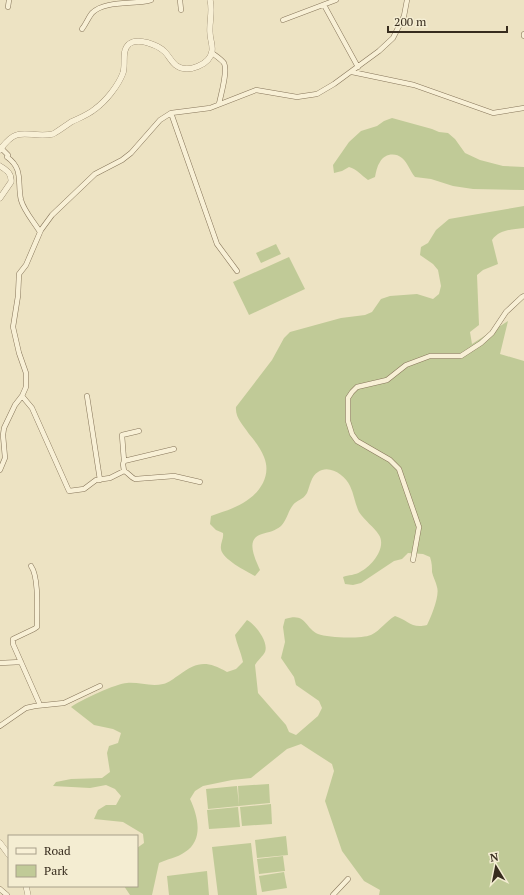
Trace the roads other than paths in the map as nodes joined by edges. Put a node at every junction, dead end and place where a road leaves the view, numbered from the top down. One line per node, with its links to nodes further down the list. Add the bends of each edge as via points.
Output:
1 (9, 0): 9 (street)
2 (151, 0): 7 (street, via 141,3)
3 (180, 0): 10 (street)
4 (210, 0): 13 (street)
5 (336, 0): 8 (street)
6 (407, 0): 14 (street, via 404,16 393,38)
7 (120, 1): 12 (street, via 98,9)
8 (324, 5): 11 (street); 14 (street)
9 (8, 7)
10 (181, 10)
11 (284, 20)
12 (82, 29)
13 (212, 52): 16 (street, via 225,67); 19 (street, via 205,62 185,68 176,65 162,49 141,41 132,42 126,49 120,78 95,110 53,134 15,136 8,139)
14 (358, 67): 15 (street)
15 (352, 72): 16 (street, via 317,94 296,97 256,90); 17 (street, via 414,85 493,113)
16 (219, 104): 18 (street, via 210,108)
17 (524, 108)
18 (170, 112): 22 (street, via 131,153 95,174 83,185 52,215); 23 (street, via 216,244)
19 (1, 149): 22 (street, via 15,163 21,200)
20 (0, 166): 21 (street, via 9,172 11,182)
21 (0, 198)
22 (40, 232): 25 (street, via 26,265 19,274 14,313 13,327 27,379)
23 (237, 271)
24 (524, 296): 34 (street, via 506,312 492,333 461,356 430,356 406,365 387,380 358,387 348,398 348,421 356,441 390,460 399,469 419,527)
25 (22, 396): 30 (street, via 4,428 2,435 5,458); 32 (street, via 32,408 70,491 84,489)
26 (87, 396): 32 (street)
27 (139, 431): 29 (street, via 122,435)
28 (174, 449): 29 (street)
29 (124, 461): 31 (street)
30 (0, 470)
31 (124, 471): 32 (street); 33 (street, via 135,479 174,476)
32 (100, 480)
33 (200, 482)
34 (413, 560)
35 (31, 566): 36 (street, via 36,579 37,626 13,639)
36 (21, 662): 37 (street); 39 (street)
37 (0, 663)
38 (100, 686): 39 (street, via 64,703)
39 (40, 705): 40 (street, via 26,708)
40 (0, 726)
41 (0, 843): 42 (street)
42 (8, 853)
43 (348, 879): 46 (street)
44 (0, 889): 45 (street)
45 (7, 895)
46 (333, 895)

